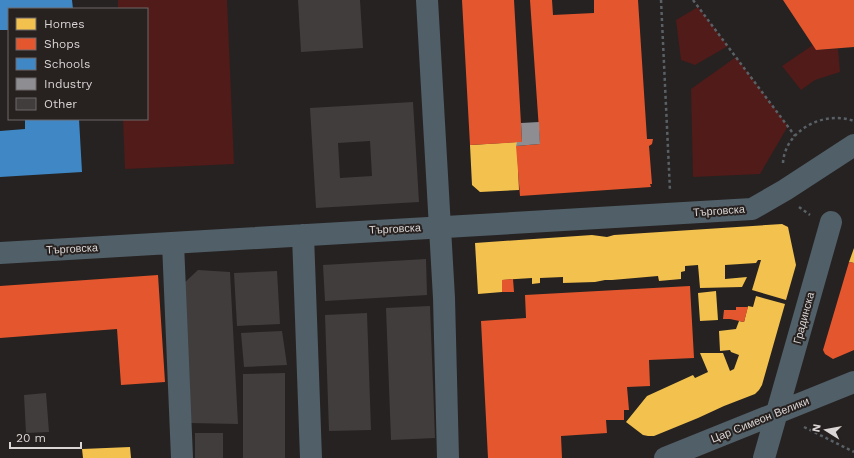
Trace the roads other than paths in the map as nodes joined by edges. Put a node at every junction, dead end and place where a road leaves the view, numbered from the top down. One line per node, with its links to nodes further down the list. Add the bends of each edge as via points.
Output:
1 (427, 0): 4 (street)
2 (854, 145): 4 (street, Търговска, via 752,209)
3 (831, 222): 9 (street, Градинска)
4 (441, 227): 5 (street, Търговска); 12 (street)
5 (303, 235): 6 (street, Търговска); 11 (street)
6 (173, 243): 7 (street, Търговска); 10 (street)
7 (0, 253)
8 (854, 382): 9 (street, Цар Симеон Велики)
9 (778, 414): 13 (street, Цар Симеон Велики); 14 (street, Градинска)
10 (182, 458)
11 (311, 458)
12 (448, 458)
13 (665, 458)
14 (764, 458)

